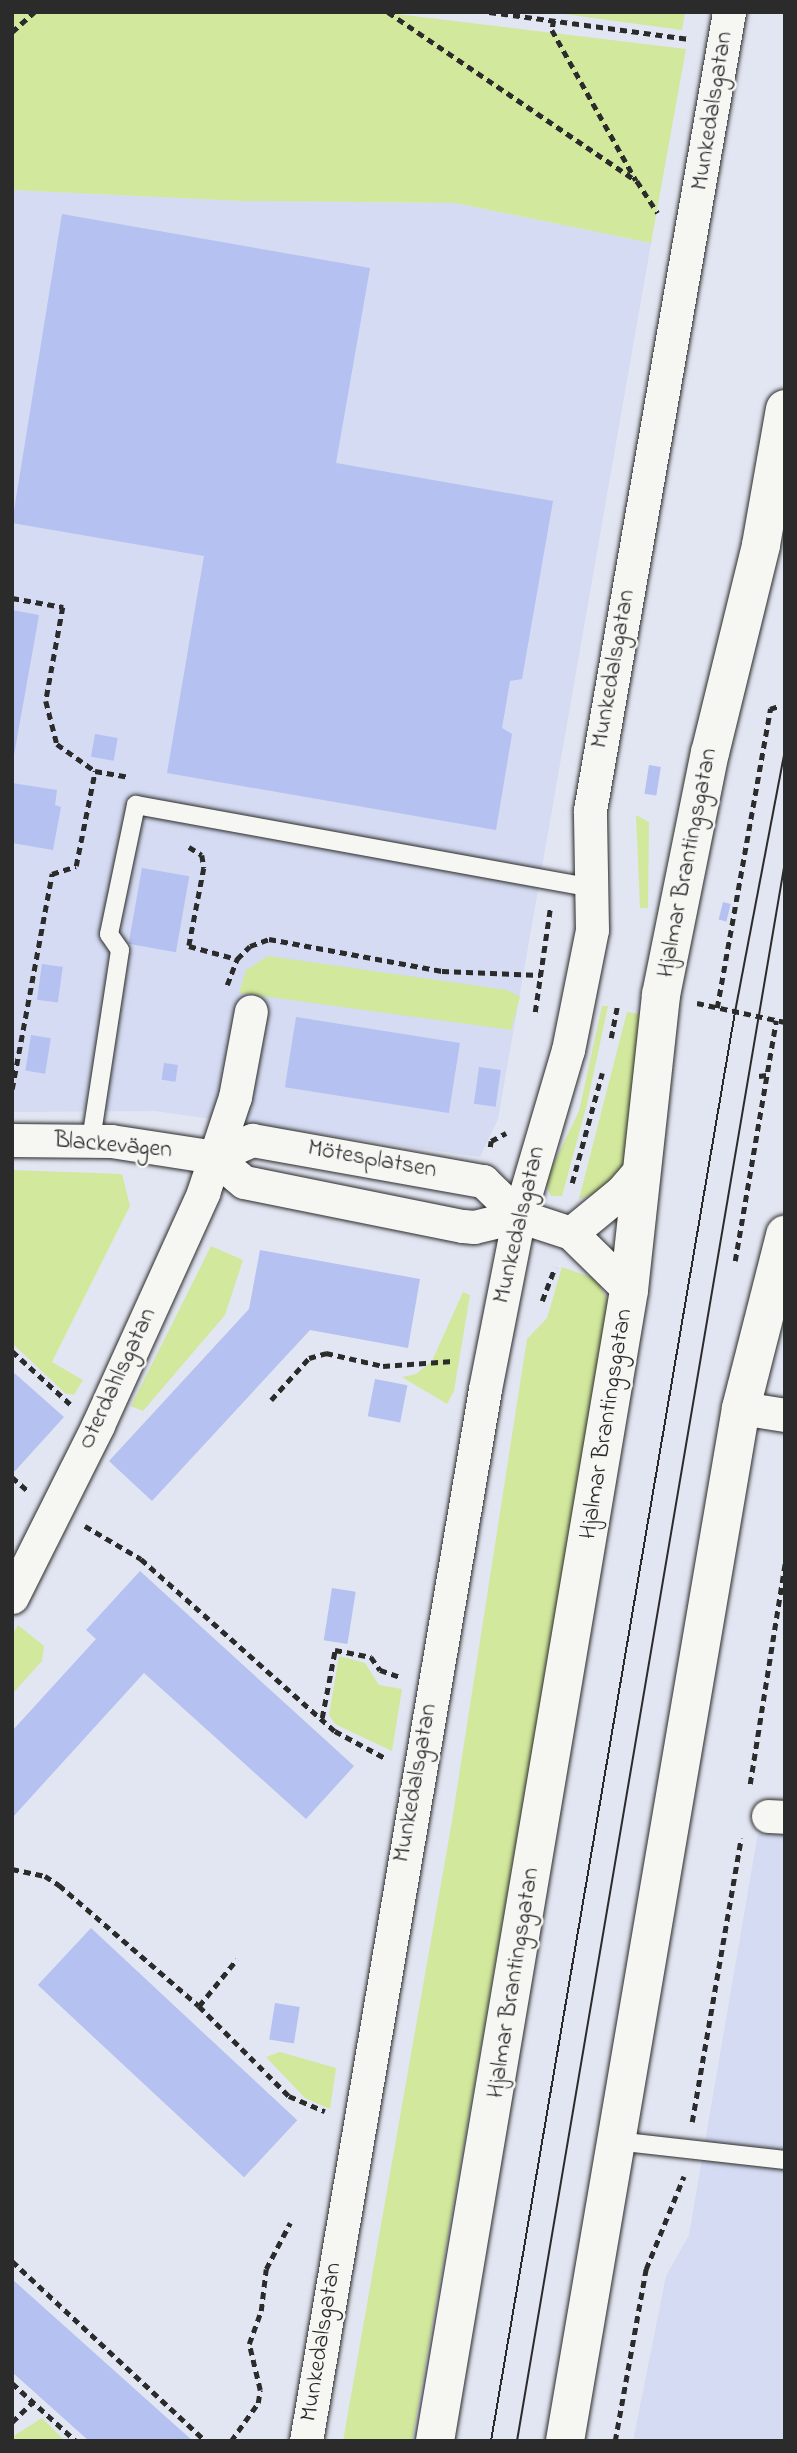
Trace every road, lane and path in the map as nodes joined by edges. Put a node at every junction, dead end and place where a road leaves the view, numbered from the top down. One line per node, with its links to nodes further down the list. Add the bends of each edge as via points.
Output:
1 (34, 12): 8 (path)
2 (388, 12): 10 (path)
3 (489, 12): 6 (path)
4 (544, 12): 6 (path)
5 (729, 12): 18 (street, Munkedalsgatan, via 590,810)
6 (543, 19): 7 (path)
7 (554, 20): 9 (path); 10 (path, via 552,30)
8 (12, 32)
9 (697, 40)
10 (637, 181): 11 (path)
11 (664, 217)
12 (785, 409): 33 (main road, Hjalmar Brantingsgatan, via 761,545 710,753 661,996 649,1076)
13 (12, 598): 15 (path, via 63,607 46,701 57,744)
14 (779, 706): 20 (path, via 770,709)
15 (96, 771): 16 (path, via 138,779); 28 (path, via 76,866 52,874)
16 (136, 805): 17 (lane); 18 (lane)
17 (129, 835): 19 (path, via 194,848 202,855 204,868 189,946); 31 (lane, via 109,934 120,950)
18 (592, 888): 34 (street, Munkedalsgatan, via 592,930 568,1050)
19 (237, 959): 22 (path, via 250,946 269,939 442,971); 23 (path)
20 (726, 962): 21 (path); 24 (path)
21 (733, 962)
22 (541, 975)
23 (238, 1000): 32 (street, via 235,1097)
24 (717, 1008)
25 (776, 1020): 26 (path)
26 (767, 1074): 27 (path); 37 (path)
27 (759, 1076)
28 (13, 1079): 29 (path)
29 (12, 1089)
30 (12, 1139): 31 (street, Blackevägen)
31 (90, 1140): 32 (street, Blackevägen)
32 (214, 1157): 34 (street, Mötesplatsen, via 244,1182 449,1223 474,1227); 34 (street, Mötesplatsen, via 252,1140 468,1176 483,1181); 46 (street, Oterdahlsgatan, via 203,1193)
33 (643, 1167): 35 (street, via 621,1192); 38 (main road, Hjalmar Brantingsgatan)
34 (519, 1216): 35 (street, Mötesplatsen); 68 (street, Munkedalsgatan, via 417,1777)
35 (571, 1233): 38 (street, Mötesplatsen)
36 (785, 1235): 42 (main road)
37 (732, 1276)
38 (629, 1290): 69 (main road, Hjalmar Brantingsgatan)
39 (12, 1351): 43 (path)
40 (465, 1359): 41 (path, via 416,1367 383,1366 326,1353 309,1358)
41 (271, 1400)
42 (741, 1408): 44 (street); 57 (main road, via 685,1715)
43 (75, 1410)
44 (785, 1415)
45 (12, 1477): 46 (path)
46 (55, 1508): 48 (street, Oterdahlsgatan); 50 (path, via 141,1559)
47 (785, 1563): 52 (path)
48 (12, 1597)
49 (413, 1679): 50 (path, via 389,1675 371,1657 335,1650)
50 (322, 1718): 51 (path, via 367,1750)
51 (398, 1762)
52 (761, 1814): 58 (path, via 701,2062)
53 (12, 1869): 55 (path, via 45,1876 59,1885)
54 (237, 1959): 55 (path)
55 (199, 2006): 56 (path, via 289,2096)
56 (331, 2112)
57 (616, 2141): 58 (lane); 70 (main road)
58 (691, 2151): 59 (lane); 71 (path, via 681,2189 646,2269)
59 (785, 2160)
60 (290, 2223): 67 (path, via 266,2269 263,2302 249,2344 260,2390 258,2403)
61 (12, 2261): 66 (path)
62 (12, 2383): 63 (path)
63 (33, 2402): 64 (path); 65 (path)
64 (12, 2422)
65 (76, 2441)
66 (206, 2441)
67 (231, 2441)
68 (306, 2441)
69 (435, 2441)
70 (565, 2441)
71 (615, 2441)

